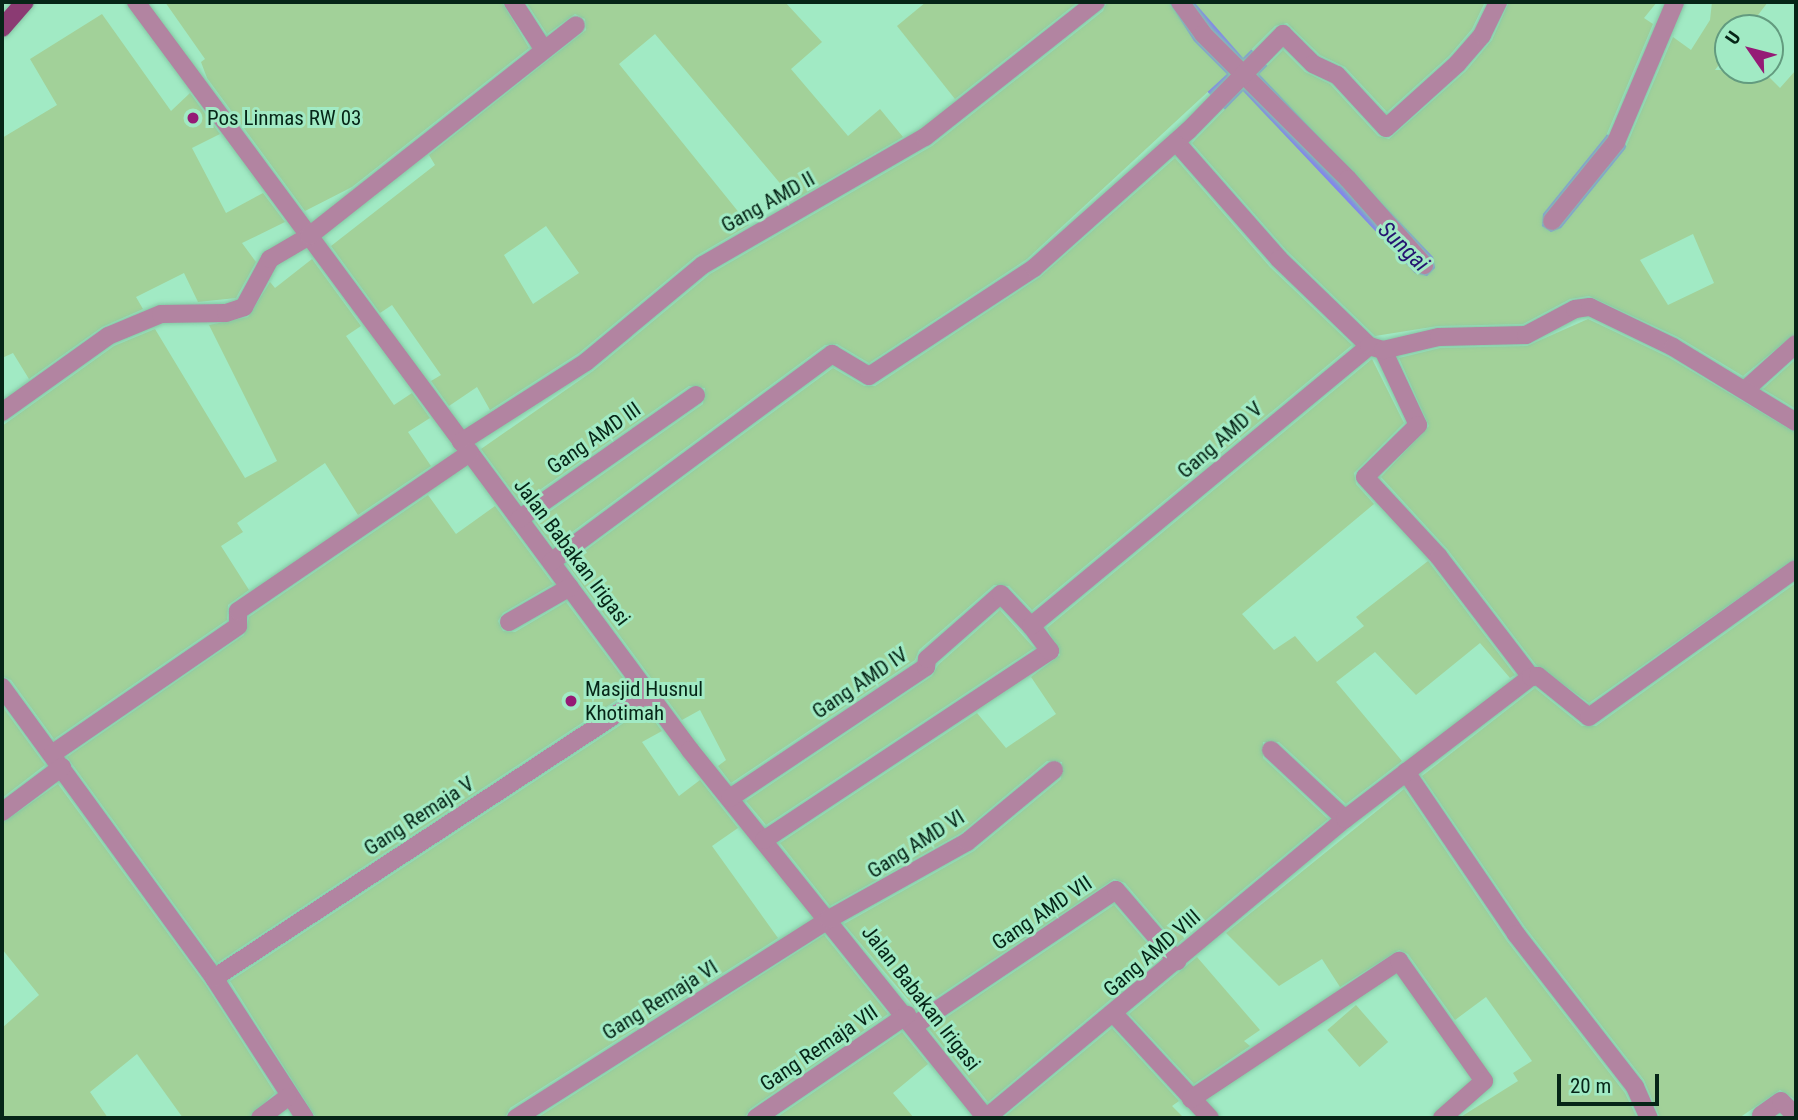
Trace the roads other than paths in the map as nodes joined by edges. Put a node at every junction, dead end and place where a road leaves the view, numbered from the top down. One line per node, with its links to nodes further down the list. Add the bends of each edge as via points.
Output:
1 (25, 2): 9 (main road)
2 (136, 2): 14 (street, Jalan Babakan Irigasi)
3 (513, 2): 10 (street)
4 (1096, 2): 22 (street, Gang AMD II, via 925,136 703,265 586,362)
5 (1180, 2): 11 (street)
6 (1498, 2): 11 (street, via 1482,35 1457,64 1386,128 1337,75 1313,64 1285,34)
7 (1675, 2): 13 (street, via 1616,142)
8 (576, 25): 10 (street)
9 (2, 28)
10 (542, 47): 14 (street)
11 (1237, 76): 12 (street); 15 (street, via 1348,179)
12 (1176, 142): 17 (street, via 1279,259); 24 (street, via 1028,273 1014,277 869,376 832,354)
13 (1552, 222)
14 (309, 236): 20 (street, via 270,259 244,307 226,313 161,314 108,336); 22 (street, Jalan Babakan Irigasi)
15 (1424, 265)
16 (1796, 344): 18 (street)
17 (1376, 348): 18 (street, Gang AMD V, via 1439,337 1526,335 1575,309 1590,307 1673,346); 28 (street, Gang AMD V); 29 (street, via 1418,425 1365,477 1439,557)
18 (1745, 390): 21 (street, Gang AMD V)
19 (696, 395): 23 (street, Gang AMD III)
20 (2, 412)
21 (1796, 422)
22 (466, 448): 23 (street, Jalan Babakan Irigasi); 33 (street, Gang AMD II, via 238,611 238,626)
23 (519, 519): 24 (street, Jalan Babakan Irigasi)
24 (551, 562): 26 (street, Jalan Babakan Irigasi)
25 (1796, 569): 29 (street, via 1589,717 1538,676)
26 (570, 587): 27 (street); 31 (street, Jalan Babakan Irigasi)
27 (509, 622)
28 (1031, 626): 36 (street, Gang AMD IV, via 1001,594 927,659 926,667); 39 (street, via 1050,651)
29 (1531, 677): 35 (street, Gang AMD VIII)
30 (2, 687): 33 (street)
31 (650, 692): 36 (street, Jalan Babakan Irigasi); 42 (street, Gang Remaja V)
32 (1271, 750): 38 (street)
33 (57, 761): 37 (street); 42 (street)
34 (1054, 770): 40 (street, Gang AMD VI, via 967,842)
35 (1406, 772): 38 (street, Gang AMD VIII); 56 (street, via 1516,934 1635,1087)
36 (730, 798): 39 (street, Jalan Babakan Irigasi)
37 (2, 812)
38 (1345, 819): 41 (street, Gang AMD VIII)
39 (764, 840): 40 (street, Jalan Babakan Irigasi)
40 (829, 919): 44 (street, Jalan Babakan Irigasi); 51 (street, Gang Remaja VI)
41 (1177, 961): 43 (street, Gang AMD VIII); 44 (street, Gang AMD VII, via 1116,890)
42 (214, 978): 45 (street)
43 (1115, 1015): 46 (street); 53 (street, Gang AMD VIII)
44 (911, 1020): 52 (street, Gang Remaja VII); 53 (street, Jalan Babakan Irigasi)
45 (288, 1097): 49 (street); 50 (street)
46 (1191, 1099): 54 (street); 55 (street, via 1399,961 1484,1081)
47 (1796, 1116): 48 (street, via 1781,1101)
48 (1761, 1117)
49 (260, 1118)
50 (305, 1118)
51 (516, 1118)
52 (756, 1118)
53 (986, 1118)
54 (1210, 1118)
55 (1442, 1118)
56 (1648, 1118)

